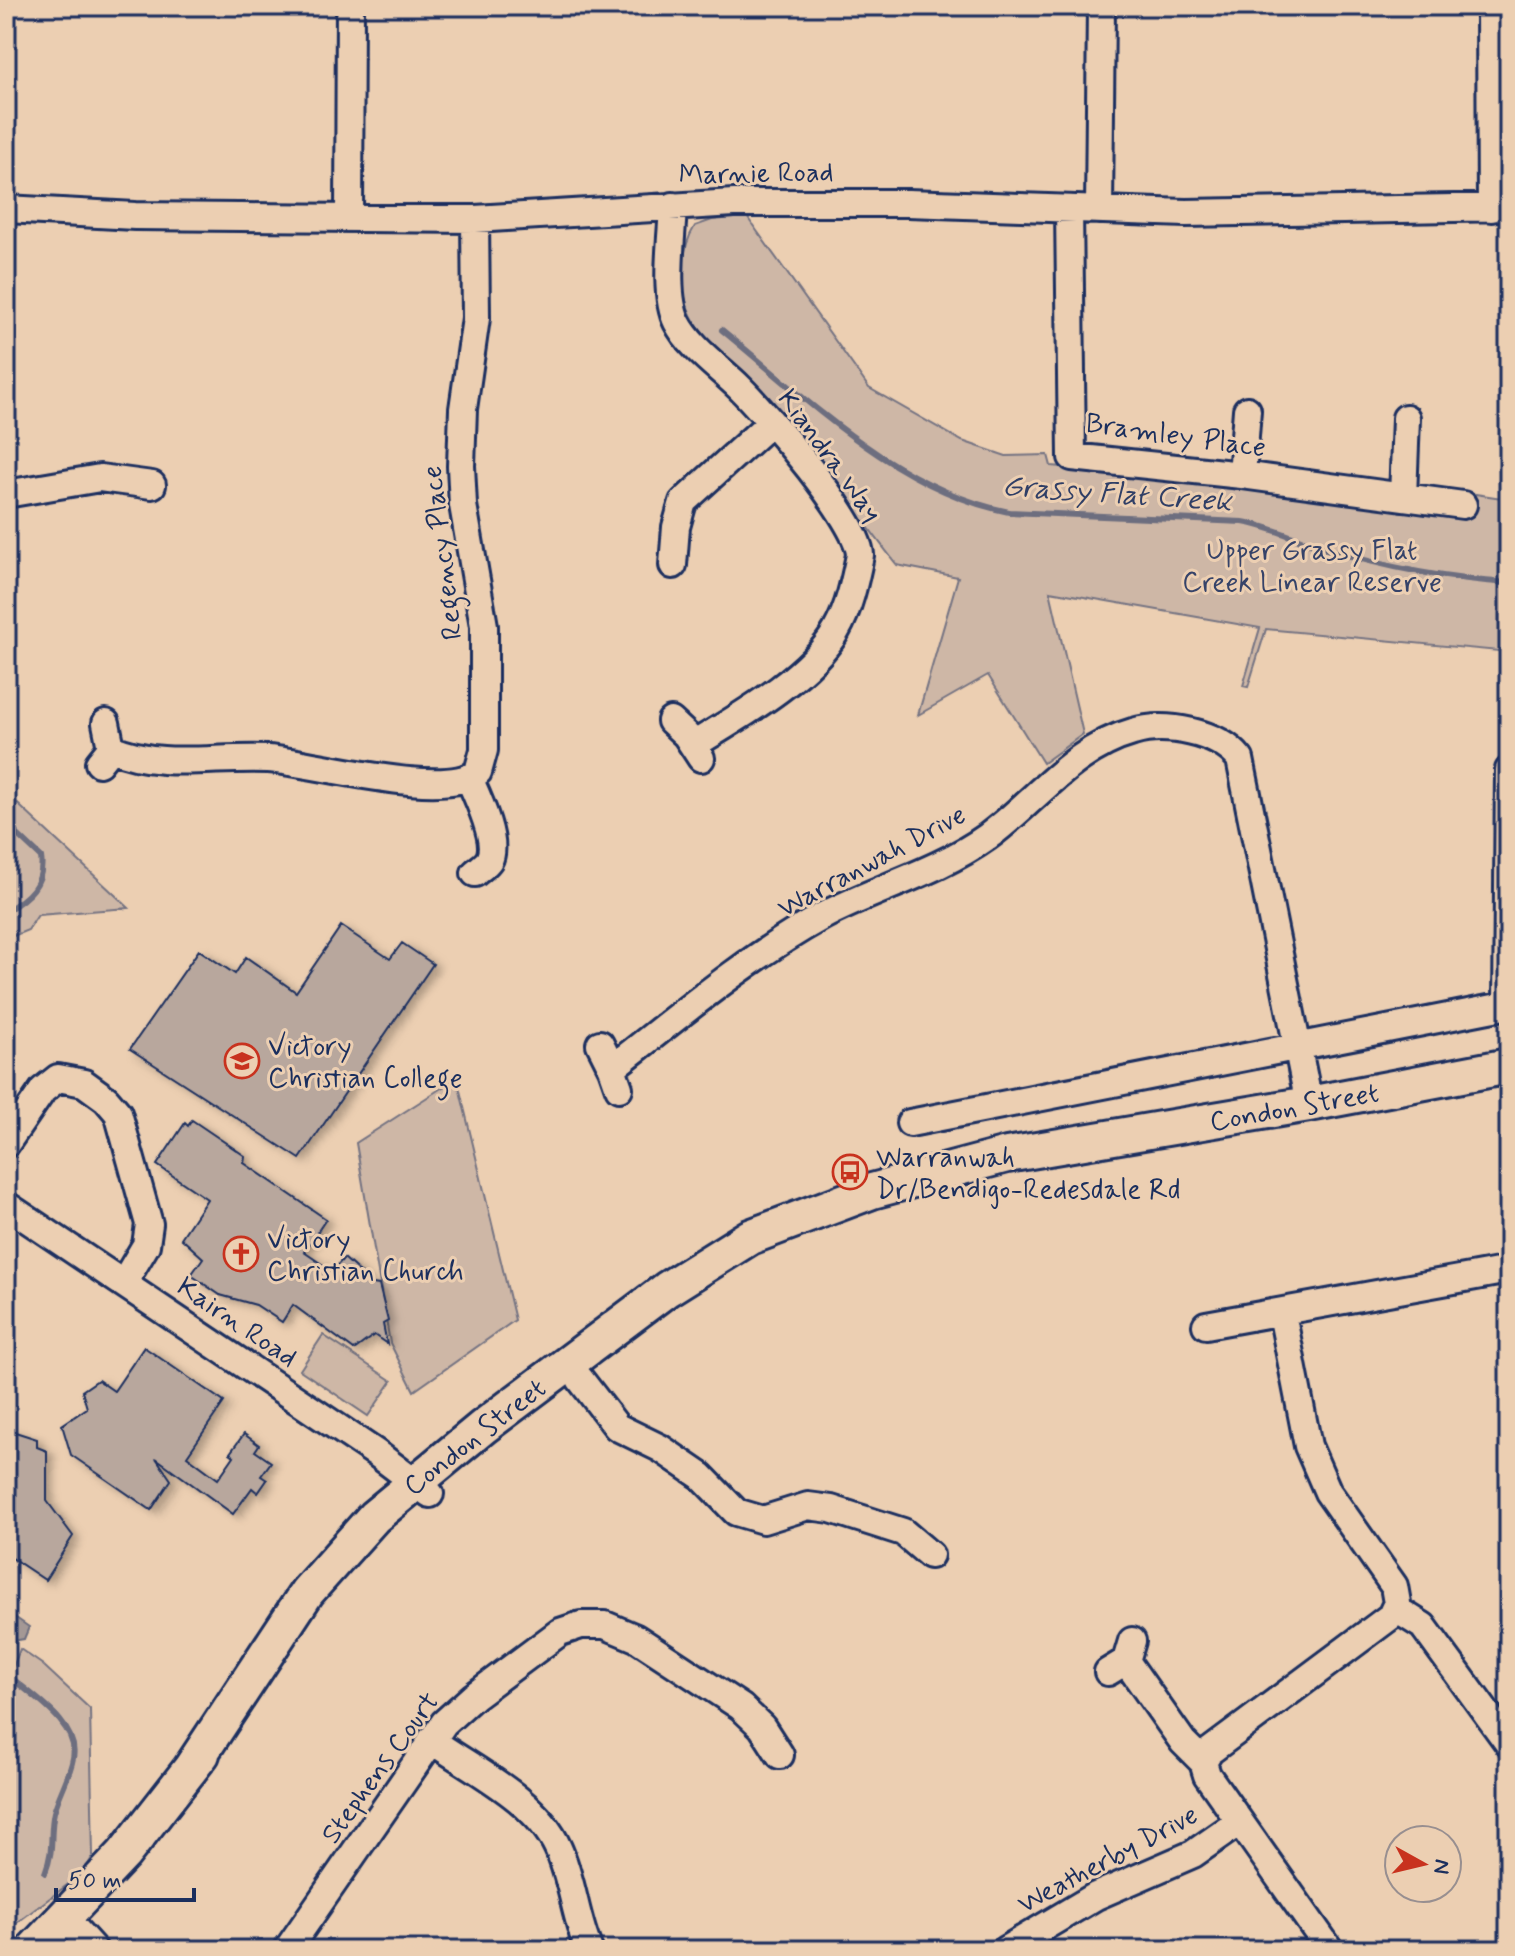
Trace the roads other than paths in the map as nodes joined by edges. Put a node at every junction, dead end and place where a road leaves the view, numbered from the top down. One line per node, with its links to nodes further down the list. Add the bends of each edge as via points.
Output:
1 (350, 6): 9 (street)
2 (1101, 6): 8 (street)
3 (1490, 6): 5 (street)
4 (673, 206): 7 (street, Marnie Road, via 854,202); 10 (street, Marnie Road); 13 (street, Kiandra Way, via 675,319)
5 (1500, 208): 8 (street, Marnie Road, via 1307,214)
6 (6, 209): 9 (street, Marnie Road)
7 (1069, 209): 8 (street, Marnie Road); 14 (street, Bramley Place, via 1072,457)
8 (1099, 210)
9 (349, 218): 10 (street, Marnie Road)
10 (475, 219): 23 (street, Regency Place, via 476,318 463,409 461,481 484,626 484,750 482,765)
11 (1247, 410): 14 (street)
12 (1406, 418): 17 (street)
13 (771, 422): 19 (street, via 683,502); 20 (street, Kiandra Way, via 855,534 860,555 856,574 836,631 814,661 697,752)
14 (1242, 475): 17 (street, Bramley Place)
15 (152, 485): 16 (street, via 100,478)
16 (6, 494)
17 (1403, 497): 18 (street, Bramley Place)
18 (1463, 505)
19 (672, 567)
20 (671, 721)
21 (105, 745): 23 (street, via 150,761 270,759 380,778)
22 (1509, 770): 25 (street)
23 (469, 778): 24 (street, via 491,850 490,859)
24 (475, 873)
25 (1508, 1006): 27 (street, Condon Street)
26 (600, 1044): 27 (street, Warranwah Drive, via 615,1078 719,984 823,917 988,836 1064,768 1117,737 1159,728 1237,743)
27 (1297, 1050): 29 (street, Warranwah Drive); 30 (street, Condon Street)
28 (1509, 1066): 29 (main road, Condon Street)
29 (1309, 1104): 32 (main road, Condon Street, via 1007,1155)
30 (910, 1123)
31 (6, 1144): 35 (street, via 43,1090 58,1078 84,1083 113,1105 149,1224 146,1245)
32 (846, 1201): 38 (main road, Condon Street, via 738,1262); 39 (main road, Condon Street, via 750,1237 667,1289)
33 (6, 1205): 35 (street, Kairn Road)
34 (1509, 1270): 36 (street)
35 (124, 1282): 39 (street, Kairn Road)
36 (1282, 1313): 37 (street); 41 (street, via 1308,1446 1328,1492 1394,1586)
37 (1206, 1325)
38 (580, 1379): 39 (main road, Condon Street); 40 (street, via 617,1427 691,1469 723,1502 748,1518 825,1508 903,1532)
39 (423, 1488): 48 (main road, Condon Street, via 323,1600 124,1854)
40 (930, 1555)
41 (1396, 1609): 44 (street, via 1423,1626); 46 (street, via 1210,1751)
42 (1122, 1658): 46 (street)
43 (431, 1740): 45 (street, Stephens Court, via 455,1711 560,1632 594,1624 625,1631 741,1707); 51 (street, Stephens Court); 52 (street, via 527,1807 544,1827 563,1862)
44 (1509, 1744)
45 (780, 1755)
46 (1203, 1762): 47 (street)
47 (1239, 1822): 53 (street, Weatherby Drive, via 1193,1854 1096,1896); 54 (street)
48 (65, 1918): 49 (main road, Condon Street); 50 (street)
49 (33, 1950)
50 (94, 1950)
51 (287, 1950)
52 (589, 1950)
53 (1005, 1950)
54 (1330, 1950)

